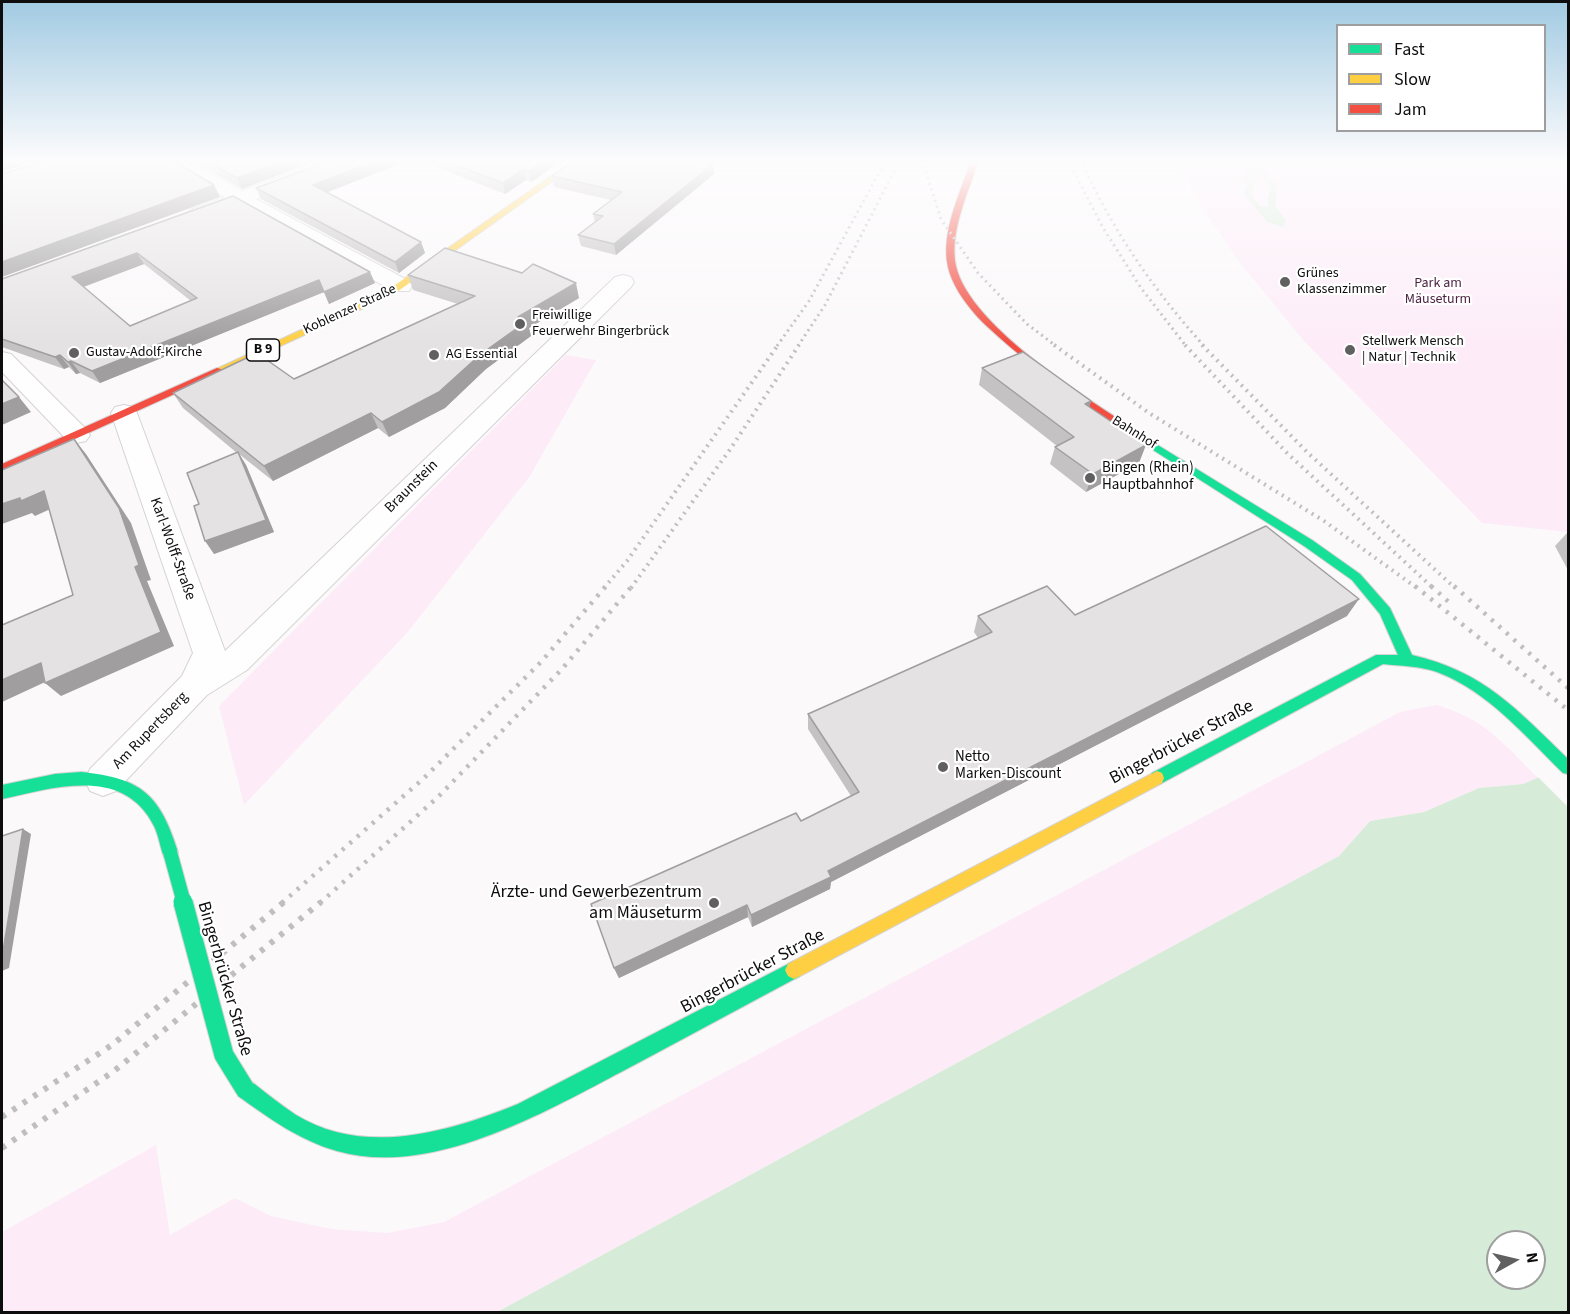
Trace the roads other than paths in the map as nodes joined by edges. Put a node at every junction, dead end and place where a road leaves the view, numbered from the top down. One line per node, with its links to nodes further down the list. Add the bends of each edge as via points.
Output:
1 (281, 221): 5 (street)
2 (491, 221): 5 (main road, Koblenzer Straße / B 9)
3 (957, 221): 10 (main road, Bahnhof, via 951,264 957,285 1022,355 1097,409 1359,580 1390,618)
4 (623, 282): 11 (street, Braunstein, via 235,661)
5 (401, 286): 7 (main road, Koblenzer Straße / B 9)
6 (2, 359): 8 (street)
7 (124, 413): 8 (main road, Koblenzer Straße / B 9); 11 (street, Karl-Wolff-Straße, via 209,652)
8 (76, 435): 9 (main road, Koblenzer Straße / B 9)
9 (2, 468)
10 (1406, 658): 12 (main road, Bingerbrücker Straße, via 1440,665 1466,676); 13 (main road, Bingerbrücker Straße, bridge, via 1371,663 559,1095 493,1125 449,1140 411,1147 373,1149 337,1144 304,1133 277,1119 245,1089 224,1055 164,825 139,795)
11 (195, 685): 13 (street, Am Rupertsberg)
12 (1569, 768)
13 (103, 780): 14 (main road, Am Rupertsberg, via 46,781)
14 (2, 792)

